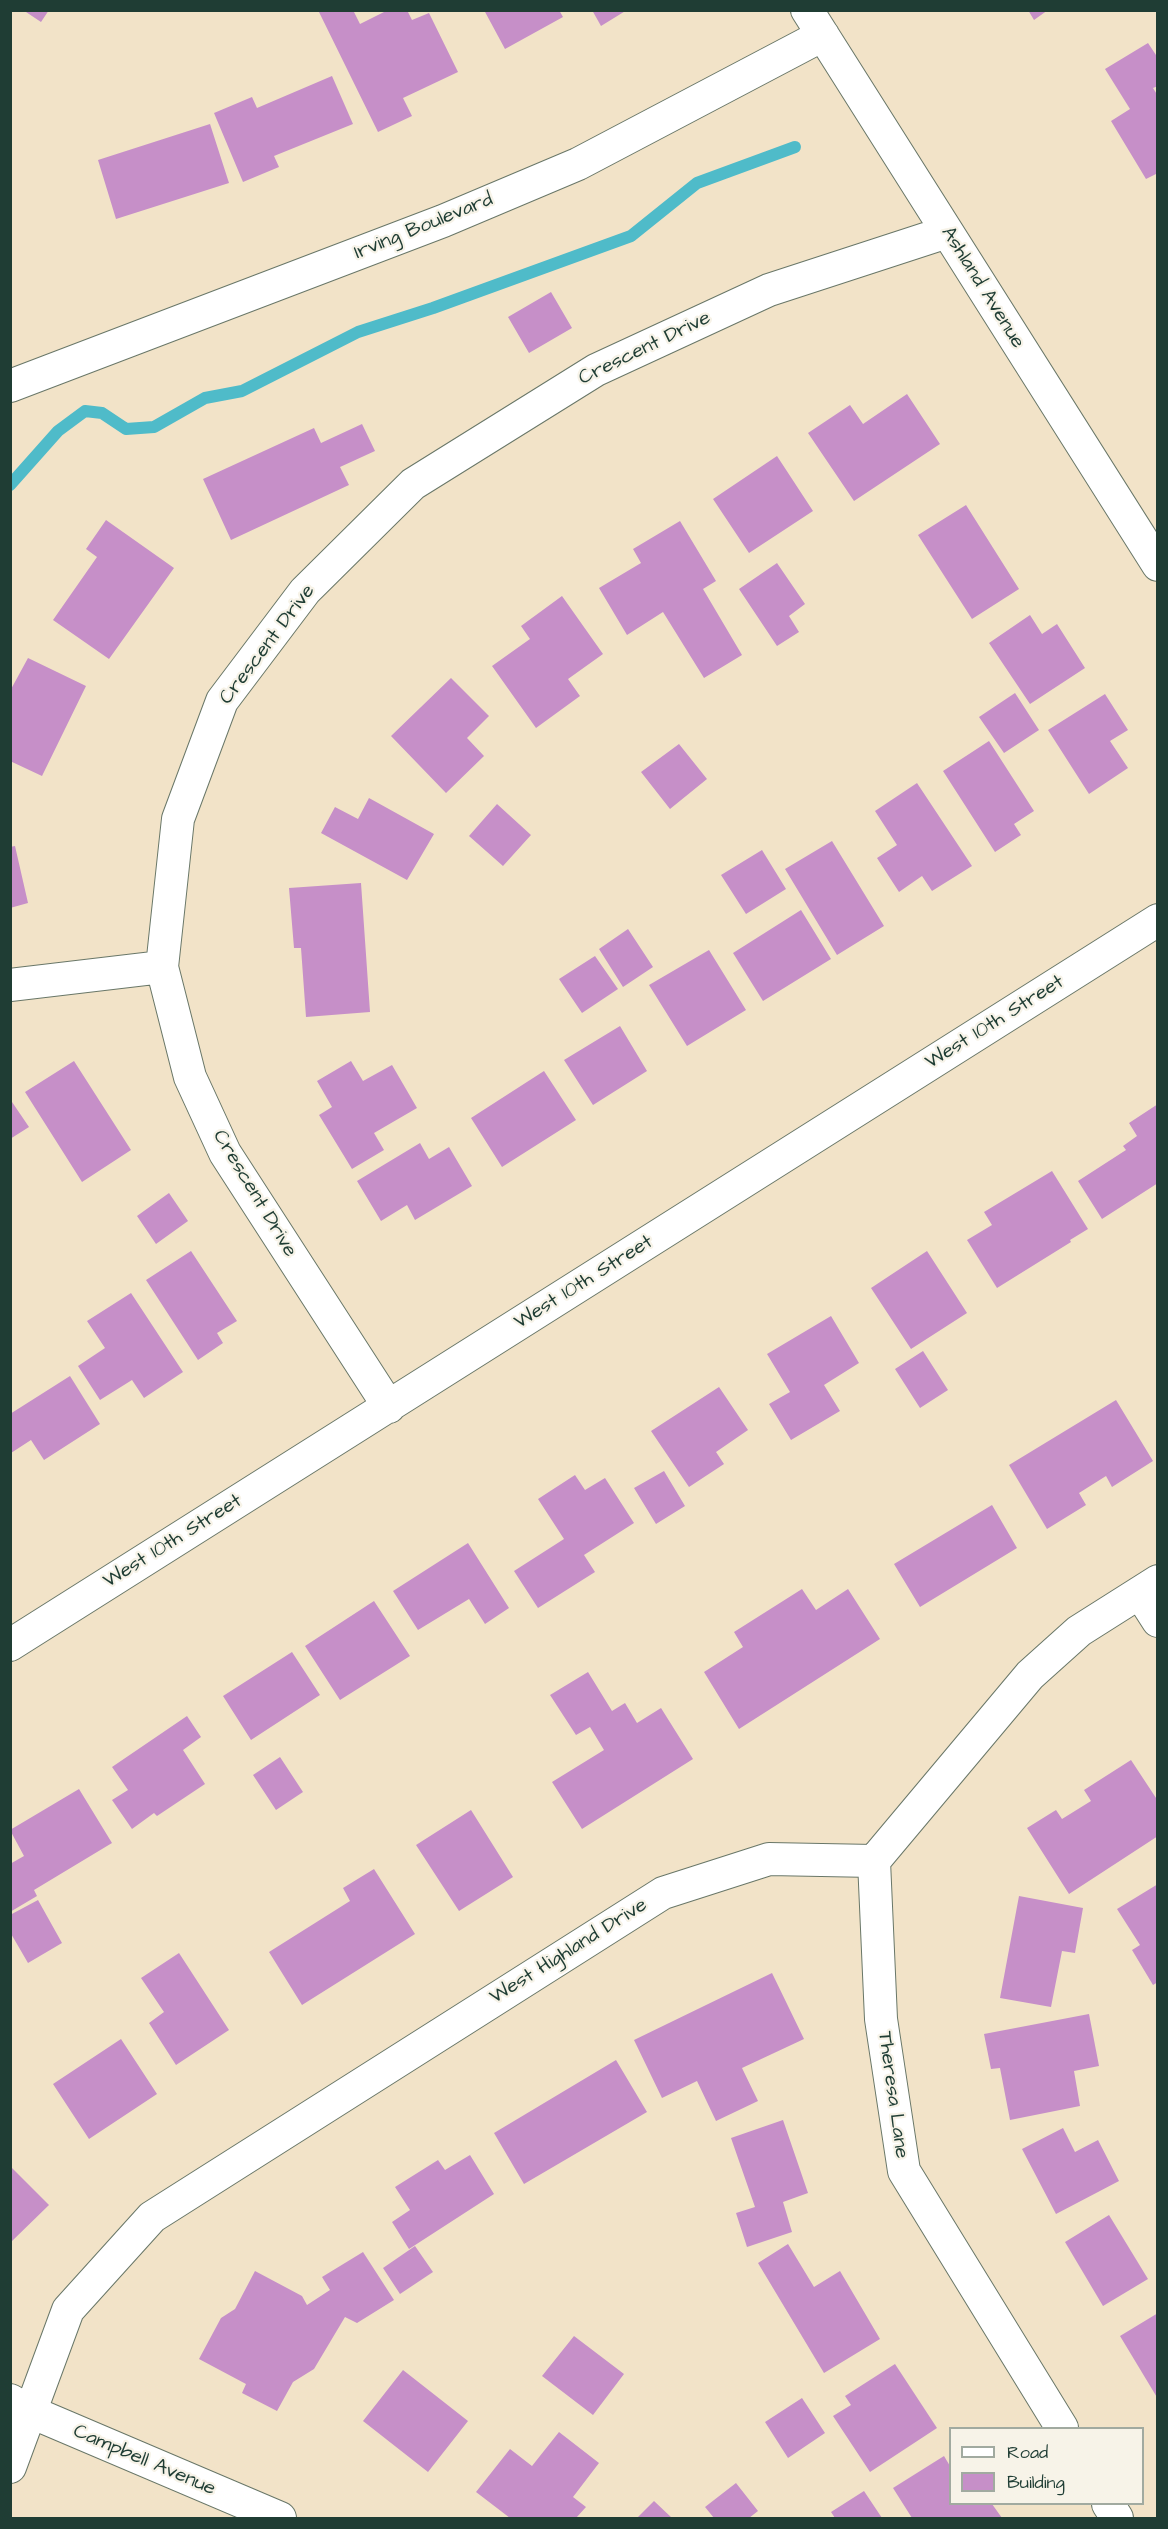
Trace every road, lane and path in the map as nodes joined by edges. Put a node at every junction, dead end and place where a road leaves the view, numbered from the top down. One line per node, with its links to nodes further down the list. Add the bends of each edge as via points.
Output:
1 (815, 23): 2 (street, Ashland Avenue); 3 (street, Irving Boulevard, via 568,168 443,221)
2 (947, 232): 4 (street, Ashland Avenue); 6 (street, Crescent Drive, via 769,290 607,365 413,484 305,591 222,701 178,819)
3 (10, 386)
4 (1158, 565)
5 (1158, 920): 8 (street, West 10th Street)
6 (162, 967): 7 (street); 8 (street, Crescent Drive, via 190,1077 225,1154)
7 (10, 986)
8 (388, 1407): 11 (street, West 10th Street)
9 (1149, 1587): 10 (street); 12 (street, via 1079,1631 1030,1675)
10 (1158, 1621)
11 (10, 1645)
12 (874, 1861): 13 (street, West Highland Drive, via 769,1859 663,1893 152,2217 68,2310); 14 (street, Theresa Lane, via 881,2019 904,2171)
13 (21, 2406): 15 (street, West Highland Drive); 17 (street, Campbell Avenue)
14 (1061, 2427)
15 (10, 2467)
16 (1109, 2505): 18 (street)
17 (280, 2518)
18 (1117, 2518)

